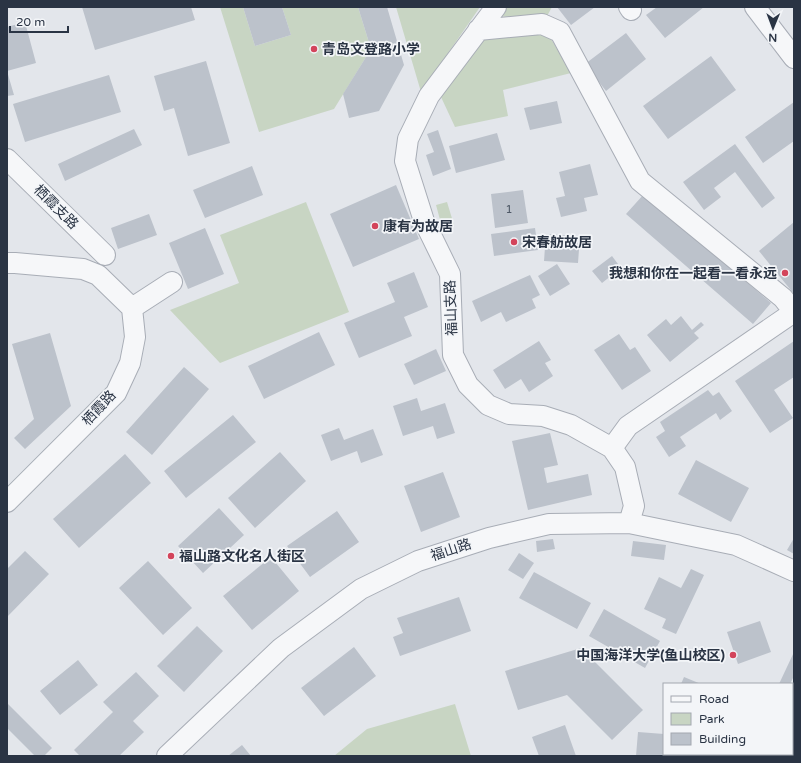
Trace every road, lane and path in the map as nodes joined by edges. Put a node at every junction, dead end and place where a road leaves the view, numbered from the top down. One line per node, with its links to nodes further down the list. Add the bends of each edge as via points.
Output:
1 (496, 7): 3 (street, 福山支路)
2 (755, 7): 4 (street)
3 (478, 30): 10 (street, via 542,24 560,32 640,181 783,298); 11 (street, 福山支路, via 429,96 408,139 404,161 424,221 450,274 453,355 468,385 488,405 509,414 543,416 571,425)
4 (794, 58)
5 (7, 159): 6 (street, 栖霞支路)
6 (105, 255)
7 (7, 263): 9 (street, via 83,268 98,275)
8 (172, 282): 9 (street)
9 (132, 308): 12 (street, 栖霞路, via 135,337 133,350 116,393)
10 (794, 312): 11 (street, via 628,426)
11 (612, 448): 13 (street, 福山支路, via 625,467 634,506)
12 (7, 502)
13 (629, 523): 14 (street, 福山路, via 736,545); 15 (street, 福山路, via 550,524 489,538 418,561 361,589 281,648)
14 (794, 571)
15 (167, 756)

